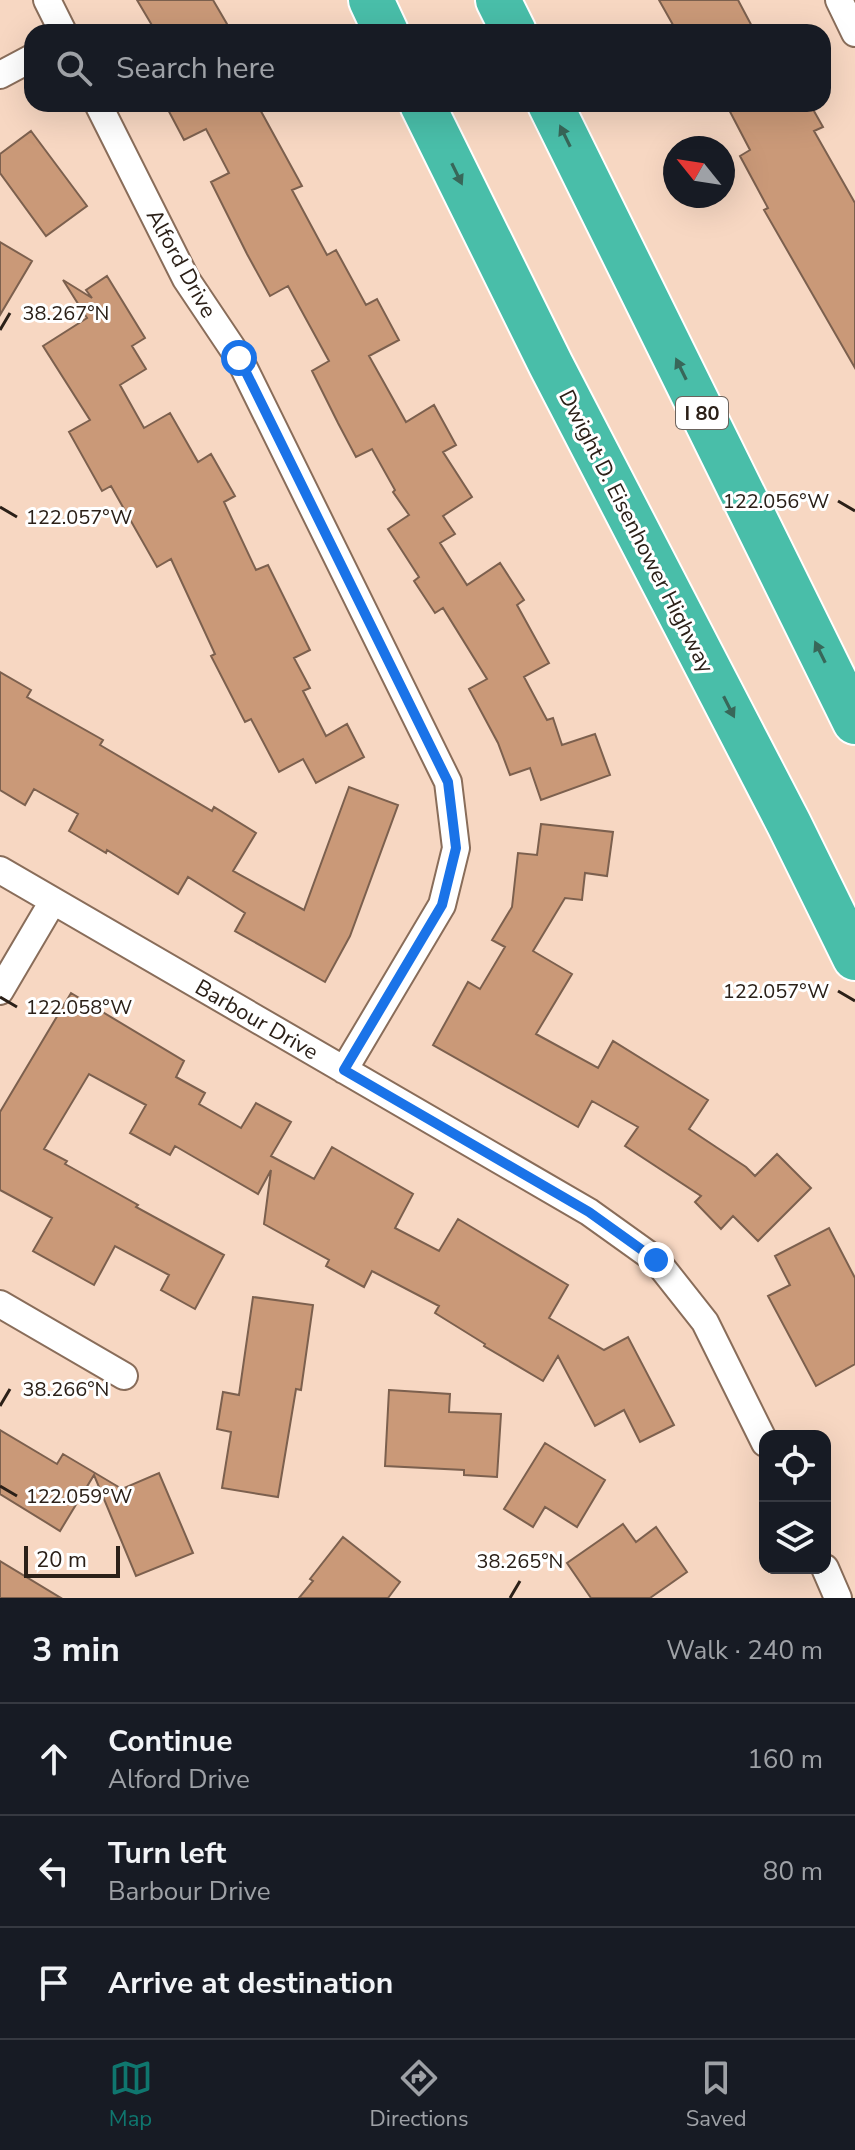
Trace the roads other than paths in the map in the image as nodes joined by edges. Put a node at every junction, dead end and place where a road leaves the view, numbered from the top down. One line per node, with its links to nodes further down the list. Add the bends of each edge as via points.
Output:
1 (47, 0): 5 (street)
2 (371, 0): 6 (highway)
3 (498, 0): 7 (highway)
4 (839, 0): 8 (street)
5 (59, 24)
6 (382, 24)
7 (510, 24)
8 (855, 33)
9 (24, 62): 10 (street)
10 (0, 75)
11 (102, 112): 19 (street, Alford Drive, via 186,279 239,358 448,782 456,848 442,905)
12 (426, 112): 17 (highway, Dwight D. Eisenhower Highway, one-way to 17)
13 (554, 112): 14 (highway, I 80, one-way to 13)
14 (855, 722)
15 (0, 870): 16 (street, Barbour Drive)
16 (53, 901): 18 (street); 19 (street, Barbour Drive)
17 (855, 958)
18 (0, 991)
19 (344, 1070): 22 (street, Barbour Drive, via 589,1212 656,1260 705,1322)
20 (0, 1304): 21 (street)
21 (124, 1376)
22 (759, 1431)
23 (828, 1574): 24 (street)
24 (838, 1598)

